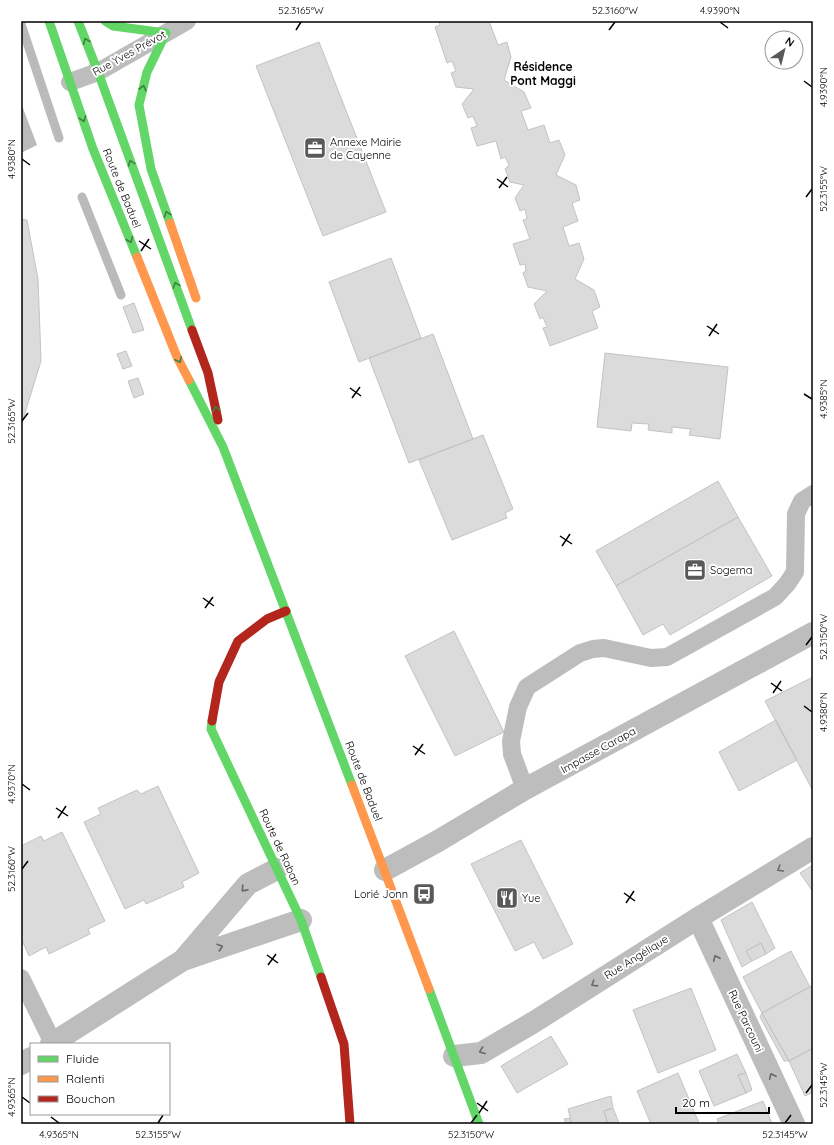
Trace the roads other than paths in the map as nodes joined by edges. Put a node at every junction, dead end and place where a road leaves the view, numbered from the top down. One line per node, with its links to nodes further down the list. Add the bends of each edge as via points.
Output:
1 (49, 21): 7 (main road, Route de Baduel)
2 (78, 21): 6 (main road, Route de Baduel, one-way to 2)
3 (105, 21): 5 (main road, via 113,26)
4 (187, 21): 5 (lane, Rue Yves Prévot)
5 (166, 33): 6 (lane, Rue Yves Prévot); 8 (main road, one-way to 5, via 195,294 151,169 139,105 148,72)
6 (98, 72): 7 (lane, Rue Yves Prévot); 10 (main road, Route de Baduel, one-way to 6)
7 (70, 82): 11 (main road, Route de Baduel, one-way to 11, via 93,149 177,357)
8 (198, 310)
9 (200, 326): 10 (main road)
10 (208, 373): 11 (main road, Route de Baduel, one-way to 10)
11 (223, 447): 13 (main road, Route de Baduel)
12 (813, 494): 15 (lane, via 802,501 796,514 795,572 774,597 667,657 651,658 604,648 592,649 580,653 527,687 518,707 511,741 512,754)
13 (286, 610): 17 (main road, Route de Raban, via 267,619 238,641 219,682 211,729); 18 (main road, Route de Baduel)
14 (813, 633): 15 (street, Impasse Carapa)
15 (525, 789): 18 (street, Impasse Carapa)
16 (813, 848): 19 (street, Rue Angélique, one-way to 19)
17 (277, 869): 20 (main road, Route de Raban); 21 (street, one-way to 21, via 248,884)
18 (385, 870): 24 (main road, Route de Baduel)
19 (698, 918): 24 (street, Rue Angélique, one-way to 24, via 481,1053); 29 (street, Rue Parcouni, one-way to 19)
20 (301, 920): 21 (street, one-way to 20); 27 (main road, Route de Raban, via 344,1044)
21 (183, 960): 23 (street)
22 (21, 978): 23 (lane)
23 (52, 1043)
24 (454, 1056): 28 (main road, Route de Baduel)
25 (30, 1059): 26 (street)
26 (21, 1064)
27 (350, 1124)
28 (479, 1124)
29 (794, 1124)

